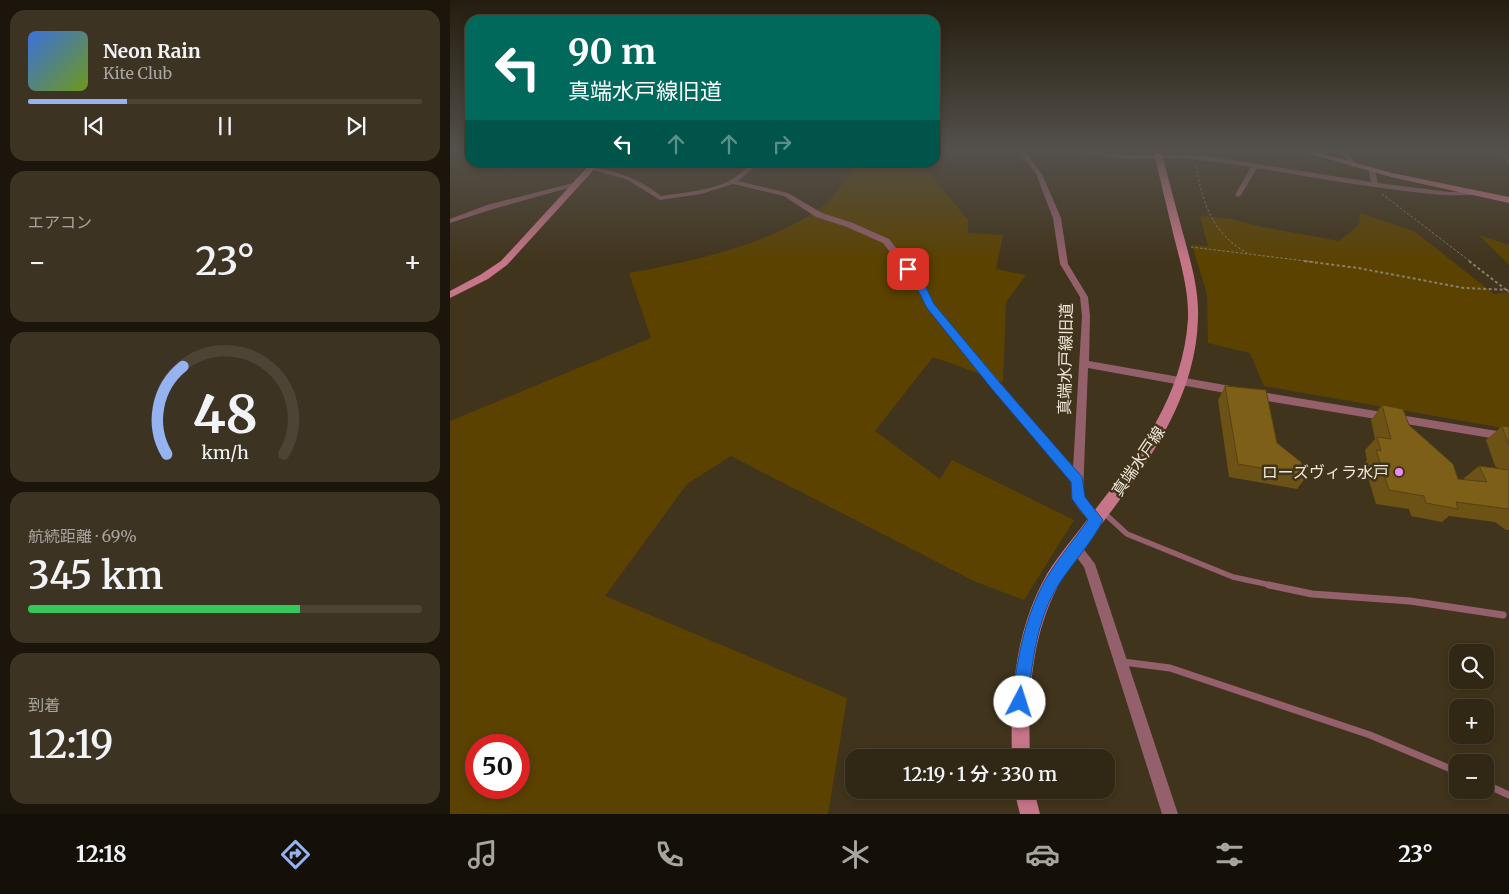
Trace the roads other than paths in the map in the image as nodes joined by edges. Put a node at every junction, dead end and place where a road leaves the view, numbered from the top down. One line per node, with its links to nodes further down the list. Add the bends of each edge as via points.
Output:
1 (566, 187): 14 (street)
2 (574, 187): 15 (main road, via 504,263)
3 (646, 187): 4 (street, via 660,198)
4 (717, 187)
5 (755, 187): 19 (street, via 786,194 819,215 886,242 919,283 930,306)
6 (1044, 187): 16 (street, 真端水戸線旧道, via 1057,218 1064,264 1084,297)
7 (1167, 187): 17 (main road, 真端水戸線, via 1191,282 1193,319)
8 (1243, 187): 12 (street)
9 (1397, 187): 11 (street, via 1449,194)
10 (1445, 187): 11 (main road)
11 (1472, 193): 13 (main road)
12 (1238, 195)
13 (1509, 200)
14 (450, 221)
15 (450, 295)
16 (1084, 364): 17 (street); 19 (street, 真端水戸線旧道)
17 (1182, 382): 18 (street); 20 (main road, 真端水戸線, via 1151,445)
18 (1509, 437)
19 (1077, 480): 20 (street, 真端水戸線旧道, via 1078,499)
20 (1099, 516): 21 (main road, 真端水戸線); 22 (lane, via 1127,534 1233,577 1312,594 1410,601)
21 (1075, 547): 23 (street, via 1088,564); 24 (main road, 真端水戸線, via 1041,605 1026,655 1020,702)
22 (1504, 615)
23 (1120, 661): 25 (lane, via 1170,668 1370,735); 30 (street)
24 (1021, 749)
25 (1449, 768)
26 (1494, 788): 27 (lane)
27 (1509, 794)
28 (1026, 799): 29 (main road)
29 (1030, 814)
30 (1170, 814)

